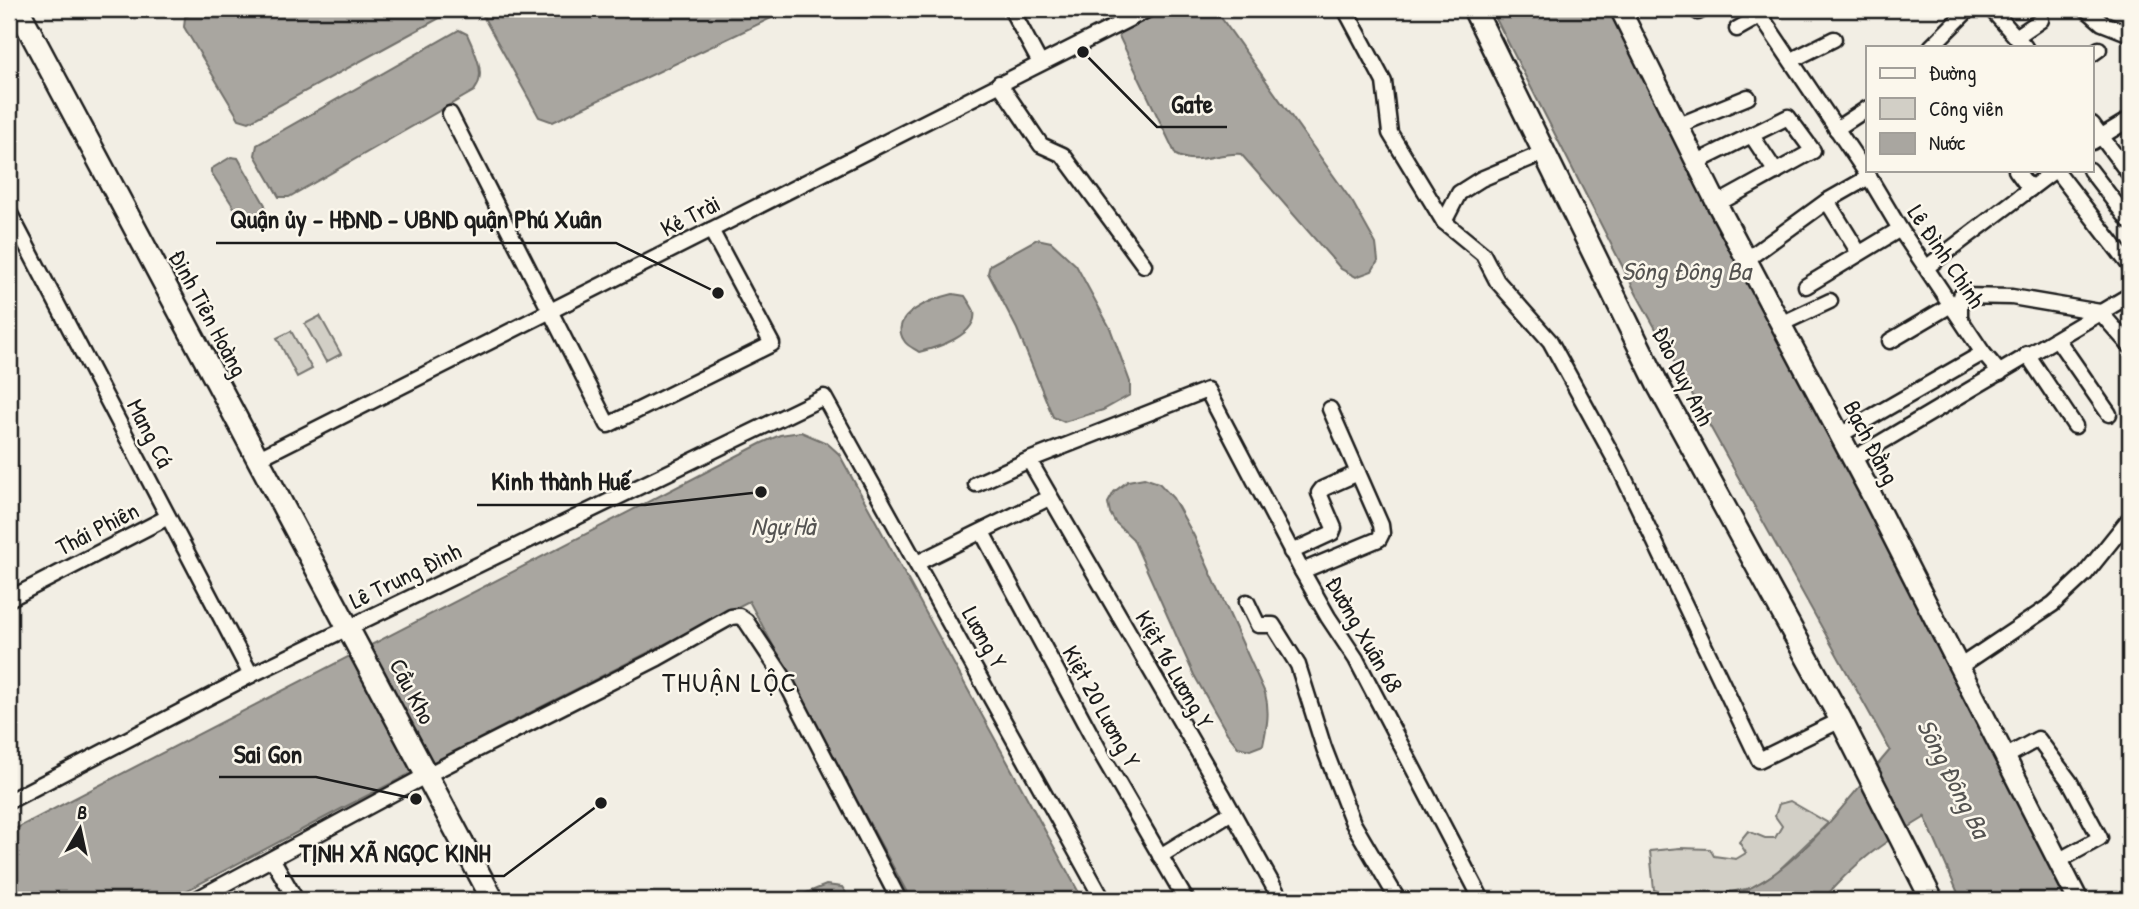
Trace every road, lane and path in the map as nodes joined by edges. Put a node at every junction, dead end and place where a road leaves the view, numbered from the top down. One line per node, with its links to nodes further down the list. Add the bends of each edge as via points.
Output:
1 (18, 9): 70 (main road, Đinh Tiên Hoàng)
2 (1011, 9): 19 (street)
3 (1149, 9): 19 (street, Kẻ Trài)
4 (1345, 9): 43 (street, via 1384,82 1390,133)
5 (1474, 9): 29 (main road, Đào Duy Anh)
6 (1620, 9): 25 (street, Bạch Đằng)
7 (1969, 9): 16 (street)
8 (1991, 9): 15 (street)
9 (2086, 9): 13 (street, via 2097,20)
10 (1758, 12): 12 (street); 17 (street, Lê Đình Chinh)
11 (2041, 20): 15 (street)
12 (1737, 29)
13 (2130, 34)
14 (1834, 39): 17 (street)
15 (2020, 42)
16 (1932, 46)
17 (1788, 55): 18 (street); 26 (street, Lê Đình Chinh)
18 (1770, 58)
19 (1040, 63): 20 (street, Kẻ Trài)
20 (999, 83): 46 (street, Kẻ Trài); 49 (street, via 1041,145 1063,155)
21 (1748, 97): 25 (street)
22 (1866, 109): 26 (street)
23 (450, 114): 56 (street)
24 (2130, 119): 27 (street)
25 (1677, 127): 30 (street, Bạch Đằng)
26 (1836, 129): 31 (street, Lê Đình Chinh)
27 (2095, 134): 38 (street)
28 (1752, 136): 30 (street); 32 (street); 32 (street, via 1788,117 1813,151)
29 (1543, 153): 43 (street, via 1460,192); 87 (main road, Đào Duy Anh, via 1658,384)
30 (1697, 162): 41 (street, Bạch Đằng)
31 (1866, 169): 40 (street)
32 (1776, 172): 41 (street)
33 (1868, 172): 45 (street, Lê Đình Chinh)
34 (2017, 172): 39 (street)
35 (2053, 172): 39 (street)
36 (2058, 172): 50 (street)
37 (2092, 172): 44 (street)
38 (2130, 175)
39 (2030, 189): 51 (street)
40 (1827, 201): 47 (street); 48 (street)
41 (1717, 204): 48 (street, Bạch Đằng)
42 (9, 212): 76 (street, Mang Cá)
43 (1444, 222): 87 (street, via 1483,254 1497,281 1550,341 1620,469 1759,760)
44 (2130, 222)
45 (1900, 229): 47 (street); 51 (street, Lê Đình Chinh)
46 (711, 230): 56 (street, Kẻ Trài); 56 (street, via 772,344 608,425)
47 (1858, 253): 52 (street)
48 (1746, 260): 58 (street, Bạch Đằng)
49 (1144, 265)
50 (2130, 266)
51 (1927, 267): 55 (street, Lê Đình Chinh)
52 (1806, 286)
53 (2130, 295): 57 (street)
54 (1830, 301): 58 (street)
55 (1955, 310): 57 (street, via 1960,296 2012,297); 60 (street); 62 (street, Lê Đình Chinh)
56 (549, 311): 70 (street, Kẻ Trài)
57 (2100, 312): 59 (street); 61 (street)
58 (1781, 324): 69 (street, Bạch Đằng)
59 (2057, 339): 63 (street); 67 (street)
60 (1890, 341)
61 (2130, 346)
62 (1983, 354): 64 (street, Lê Đình Chinh); 69 (street)
63 (2027, 354): 64 (street); 68 (street)
64 (2000, 373): 71 (street)
65 (824, 397): 80 (street, Lương Y); 84 (street, Lê Trung Đình)
66 (1330, 409): 73 (street)
67 (2109, 414)
68 (2075, 426)
69 (1840, 435): 71 (street, Bạch Đằng)
70 (257, 459): 84 (main road, Đinh Tiên Hoàng)
71 (1853, 459): 85 (street, Bạch Đằng)
72 (1029, 460): 74 (street); 75 (street, Kiệt 16 Lương Y); 79 (street, Đường Xuân 68, via 1207,390)
73 (1357, 473): 79 (street, via 1319,493 1332,533); 81 (street, via 1381,526 1381,538)
74 (976, 484)
75 (1049, 498): 78 (street); 91 (street, Kiệt 16 Lương Y)
76 (169, 517): 82 (street, Thái Phiên); 86 (street, Mang Cá)
77 (2130, 518): 85 (street, via 2085,574 2053,604)
78 (982, 532): 80 (street); 92 (street, Kiệt 20 Lương Y)
79 (1291, 552): 81 (street, Đường Xuân 68)
80 (917, 563): 99 (street, Lương Y)
81 (1301, 571): 103 (street, Đường Xuân 68, via 1356,659)
82 (9, 599)
83 (1247, 602): 102 (street, via 1258,625 1273,625 1298,665 1343,798 1366,849)
84 (352, 633): 86 (street, Lê Trung Đình); 89 (main road, Cầu Kho)
85 (1959, 667): 88 (street, Bạch Đằng)
86 (251, 675): 90 (street, Lê Trung Đình)
87 (1841, 720): 104 (main road, Đào Duy Anh)
88 (2005, 757): 94 (street, Bạch Đằng); 94 (street, via 2038,739 2070,782 2100,838)
89 (425, 771): 93 (street); 97 (main road); 98 (street, via 739,616 782,675)
90 (9, 801)
91 (1232, 812): 92 (street); 101 (street, Kiệt 16 Lương Y)
92 (1160, 856): 100 (street, Kiệt 20 Lương Y)
93 (273, 860): 95 (street); 96 (street)
94 (2058, 861): 105 (street, Bạch Đằng)
95 (195, 900)
96 (296, 900)
97 (493, 900)
98 (899, 900)
99 (1103, 900)
100 (1186, 900)
101 (1281, 900)
102 (1398, 900)
103 (1482, 900)
104 (1932, 900)
105 (2078, 900)

